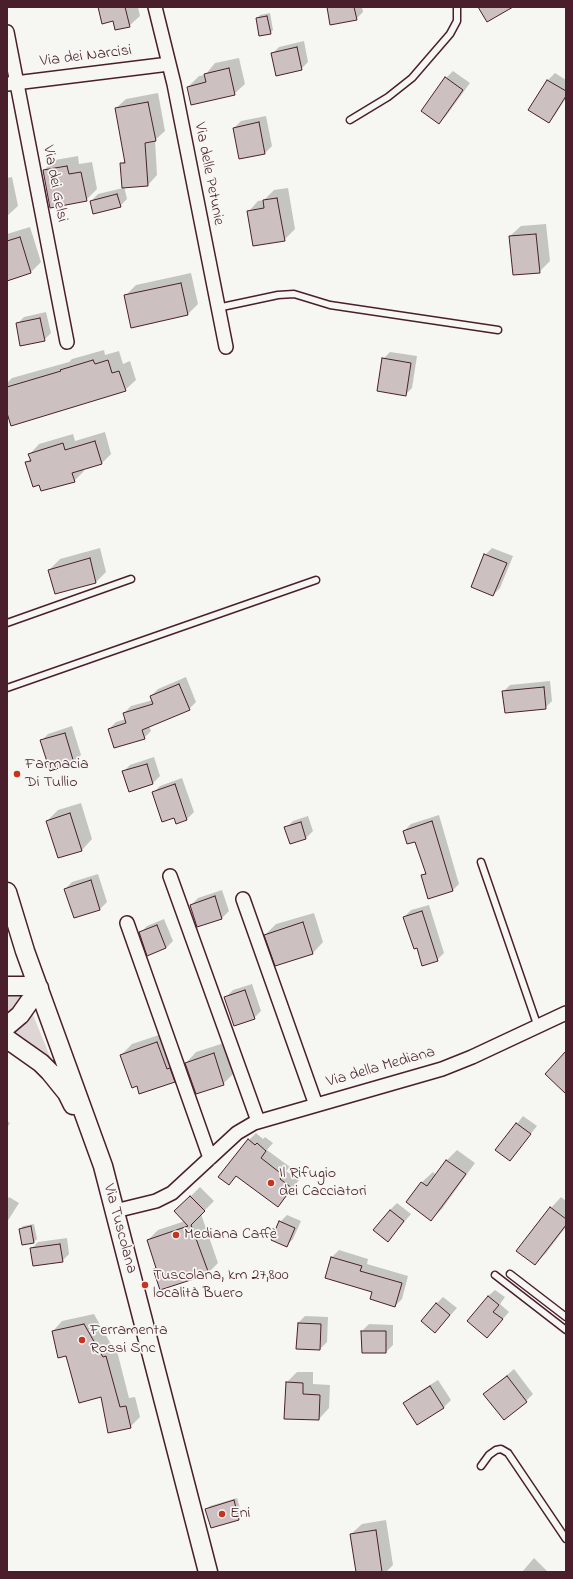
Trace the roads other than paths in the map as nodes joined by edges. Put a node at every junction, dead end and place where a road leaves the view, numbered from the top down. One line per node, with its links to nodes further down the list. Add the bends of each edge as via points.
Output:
1 (155, 7): 4 (street, Via delle Petunie)
2 (457, 7): 6 (lane, via 457,21 450,34 412,78 388,97)
3 (7, 32): 5 (street, Via dei Gelsi)
4 (169, 64): 5 (street, Via dei Narcisi); 7 (street, Via delle Petunie)
5 (12, 83): 9 (street, Via dei Gelsi)
6 (350, 120)
7 (217, 308): 8 (lane, via 294,294 330,305); 10 (street, Via delle Petunie)
8 (498, 330)
9 (67, 342)
10 (226, 347)
11 (131, 579): 13 (lane)
12 (316, 580): 14 (lane)
13 (7, 623)
14 (7, 688)
15 (481, 862): 24 (lane)
16 (170, 876): 27 (street)
17 (7, 892): 21 (main road, Via Tuscolana)
18 (243, 899): 26 (street)
19 (127, 922): 28 (street)
20 (7, 986): 21 (main road)
21 (39, 988): 23 (main road, via 20,1015); 29 (main road, Via Tuscolana)
22 (566, 1013): 24 (street, Via della Mediana)
23 (7, 1026)
24 (538, 1027): 26 (street, Via della Mediana, via 442,1069)
25 (7, 1039): 29 (main road, via 41,1063 58,1080)
26 (316, 1105): 27 (street, Via della Mediana)
27 (258, 1121): 28 (street, Via della Mediana, via 241,1130)
28 (210, 1158): 30 (street, Via della Mediana, via 178,1189 166,1196 151,1203)
29 (103, 1166): 30 (main road, Via Tuscolana)
30 (115, 1211): 37 (main road, Via Tuscolana)
31 (510, 1274): 33 (lane)
32 (495, 1275): 34 (lane)
33 (566, 1317)
34 (566, 1330)
35 (481, 1466): 36 (lane, via 496,1450 501,1449 508,1453)
36 (566, 1538)
37 (208, 1572)

